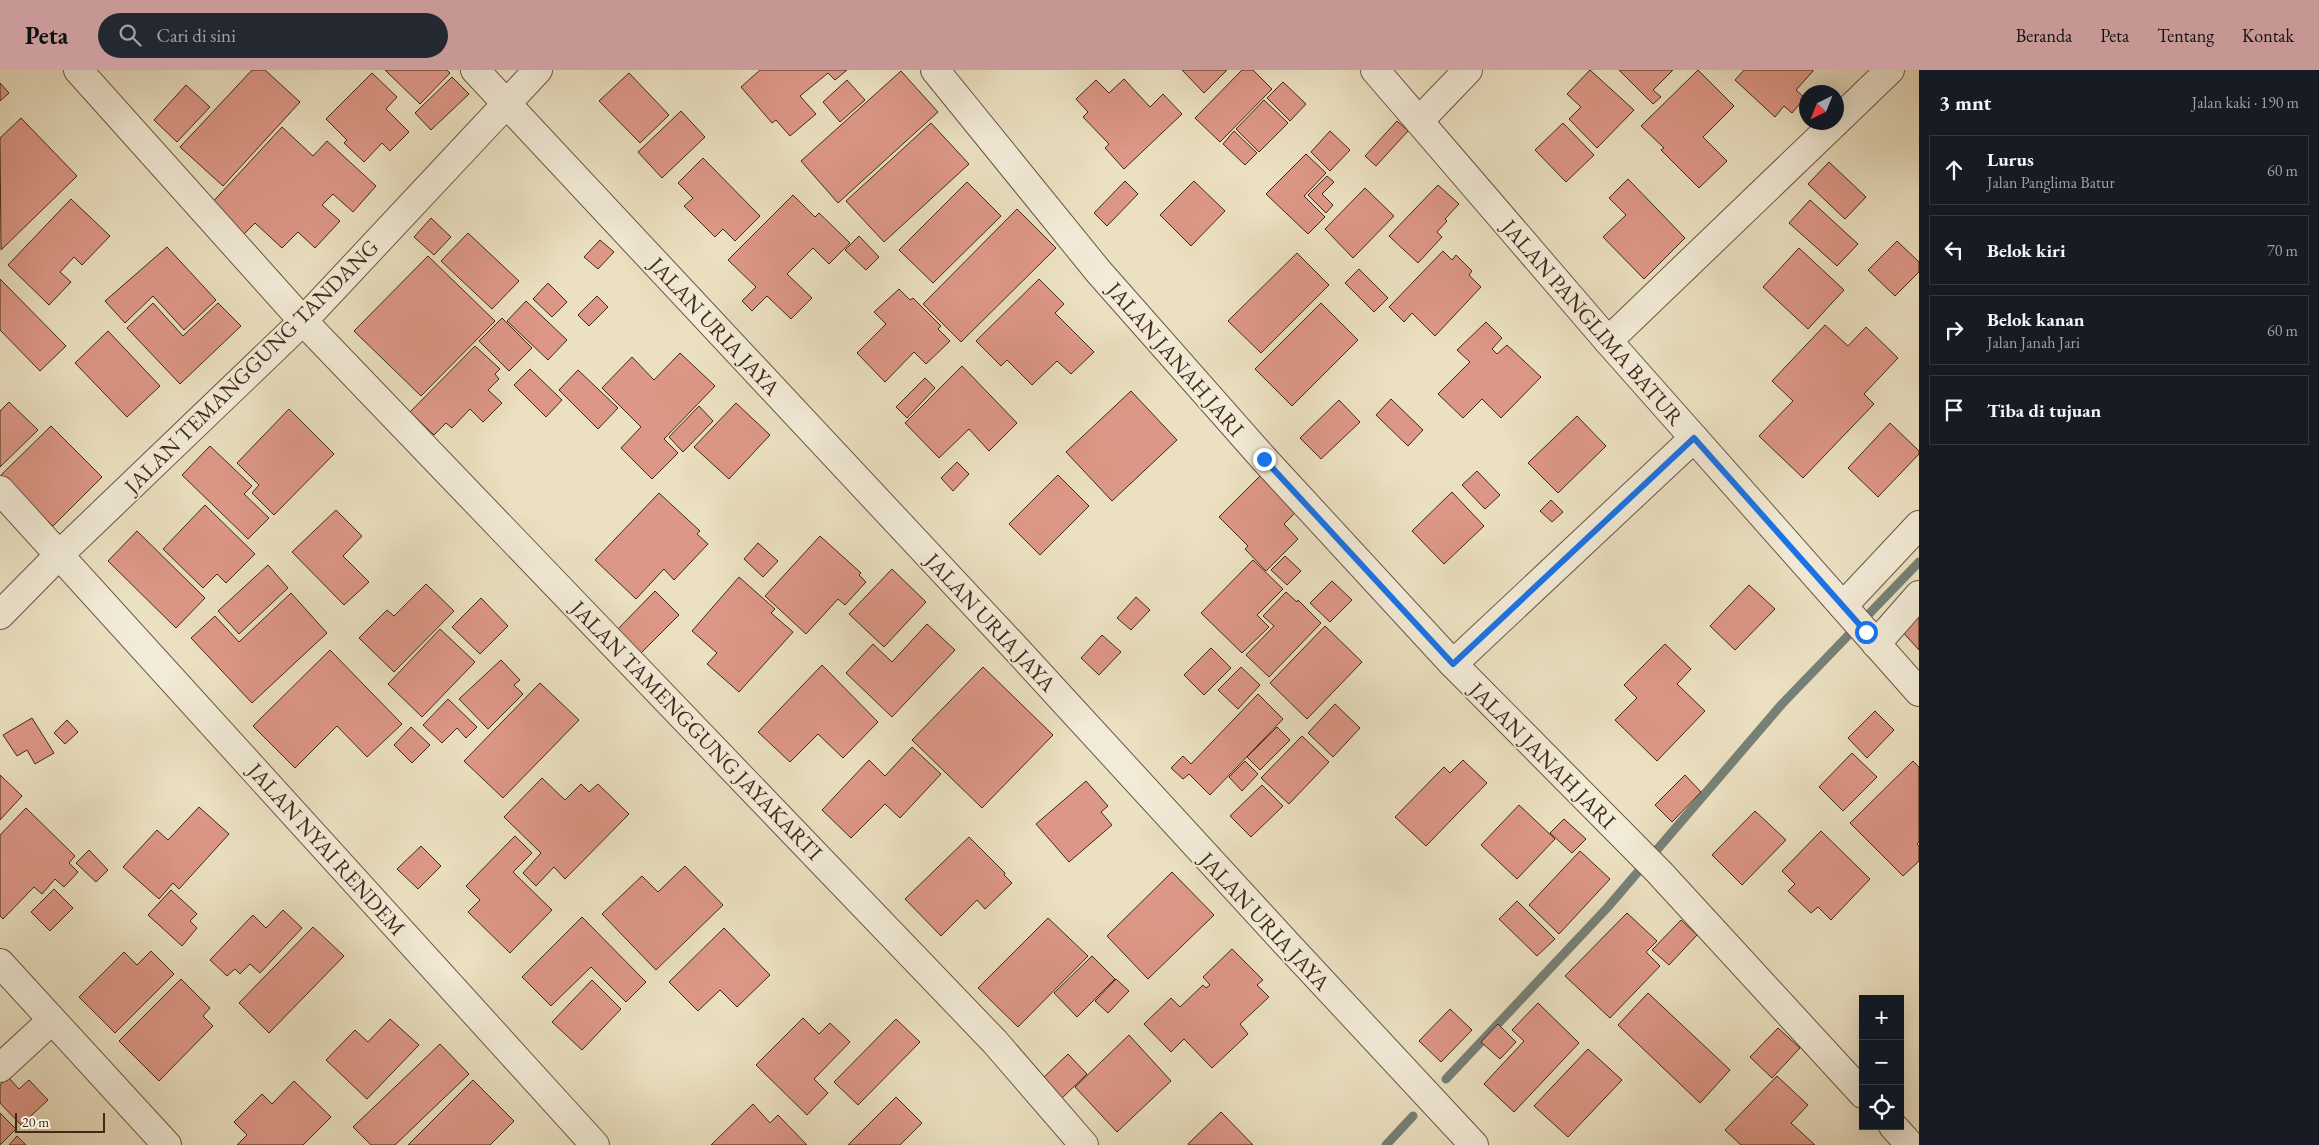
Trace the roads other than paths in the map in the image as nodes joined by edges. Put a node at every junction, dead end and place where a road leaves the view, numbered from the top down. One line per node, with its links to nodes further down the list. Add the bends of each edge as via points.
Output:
1 (78, 70): 12 (street, JALAN TAMENGGUNG JAYAKARTI)
2 (475, 70): 8 (street, JALAN URIA JAYA)
3 (538, 70): 8 (street, JALAN TEMANGGUNG TANDANG)
4 (935, 70): 21 (street, JALAN JANAH JARI, via 1098,271 1264,459)
5 (1375, 70): 10 (street, JALAN PANGLIMA BATUR)
6 (1468, 70): 10 (street)
7 (1890, 70): 9 (street)
8 (505, 103): 12 (street, JALAN TEMANGGUNG TANDANG); 31 (street, JALAN URIA JAYA, via 1019,652)
9 (1844, 114)
10 (1419, 121): 13 (street, JALAN PANGLIMA BATUR)
11 (1828, 130): 13 (street)
12 (303, 321): 17 (street, JALAN TEMANGGUNG TANDANG); 30 (street, JALAN TAMENGGUNG JAYAKARTI, via 995,1042)
13 (1608, 341): 14 (street, JALAN PANGLIMA BATUR)
14 (1694, 438): 20 (street, JALAN PANGLIMA BATUR); 21 (street)
15 (0, 490): 17 (street, JALAN NYAI RENDEM)
16 (1919, 525): 20 (street)
17 (60, 554): 19 (street, JALAN TEMANGGUNG TANDANG); 29 (street, JALAN NYAI RENDEM)
18 (1919, 595): 20 (street)
19 (0, 615)
20 (1860, 625): 22 (street, JALAN PANGLIMA BATUR)
21 (1453, 664): 26 (street, JALAN JANAH JARI, via 1659,872)
22 (1919, 692)
23 (0, 964): 24 (street)
24 (51, 1020): 25 (street); 28 (street)
25 (0, 1068)
26 (1859, 1090)
27 (1897, 1130): 32 (street)
28 (167, 1145)
29 (595, 1145)
30 (1084, 1145)
31 (1474, 1145)
32 (1910, 1145)

